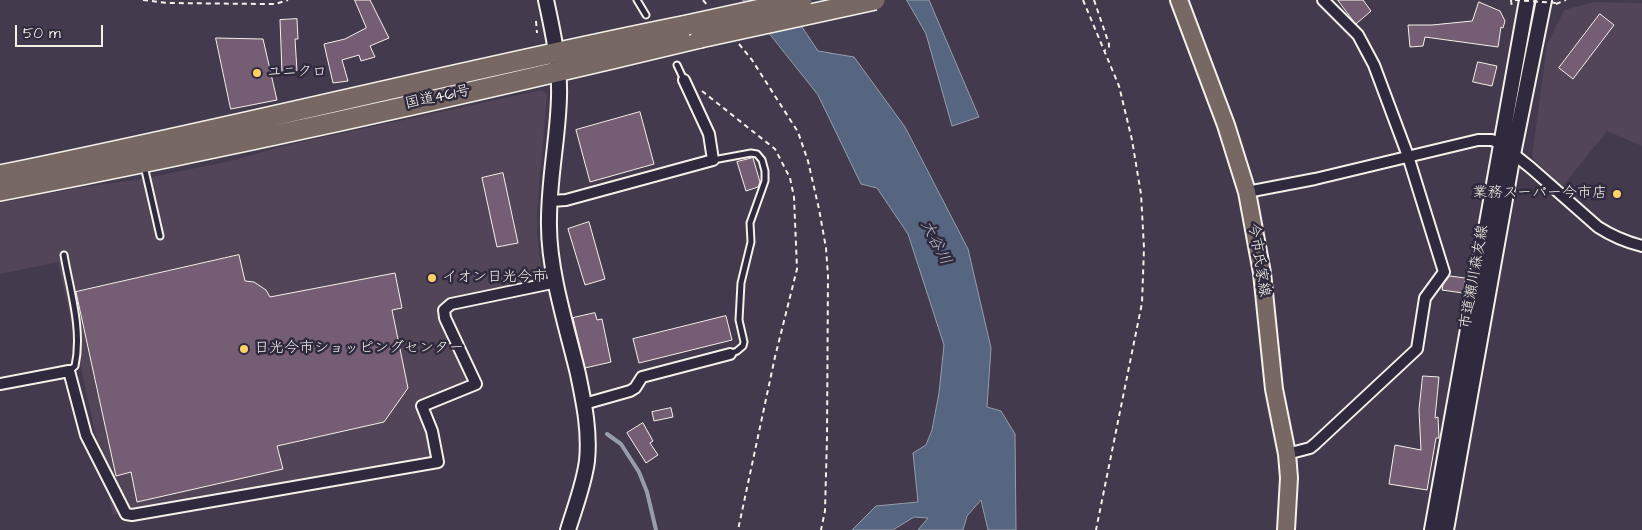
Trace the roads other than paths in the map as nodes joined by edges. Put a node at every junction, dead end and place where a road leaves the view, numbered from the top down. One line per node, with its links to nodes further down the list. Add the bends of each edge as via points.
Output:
1 (546, 0): 11 (street)
2 (637, 0): 9 (lane)
3 (802, 0): 10 (highway, 国道461号, bridge)
4 (875, 0): 10 (highway, 国道461号, bridge)
5 (1178, 0): 22 (main road, 今市氏家線, via 1226,125)
6 (1324, 0): 17 (street, via 1358,35 1374,65)
7 (1527, 0): 15 (street, 市道瀬川森友線)
8 (1544, 0): 16 (street, 市道瀬川森友線)
9 (646, 15)
10 (693, 32): 11 (highway, 国道461号); 13 (highway, 国道461号)
11 (556, 52): 13 (street); 20 (highway, 国道461号)
12 (677, 65): 14 (lane)
13 (559, 72): 19 (highway, 国道461号); 23 (street)
14 (684, 80): 18 (street, via 709,134)
15 (1501, 144): 16 (street); 17 (street, via 1478,140); 35 (street, 市道瀬川森友線)
16 (1514, 154): 25 (street, via 1598,227 1610,235); 36 (street, 市道瀬川森友線)
17 (1408, 156): 22 (street); 32 (street, via 1444,272 1425,298 1416,349 1315,444)
18 (713, 160): 23 (street, via 566,200); 28 (lane, via 751,152 762,160 765,171 763,190 750,223 750,242 741,283 739,320 744,342 738,351)
19 (144, 163): 21 (highway, 国道461号); 24 (lane)
20 (0, 175)
21 (0, 191)
22 (1247, 192): 32 (main road, 今市氏家線, via 1262,273 1274,390)
23 (550, 201): 27 (street, via 550,246)
24 (160, 236)
25 (1642, 246)
26 (64, 255): 29 (lane, via 77,338 74,366)
27 (556, 282): 29 (street, via 451,304 444,310 476,384 422,406 432,431 438,462 126,514 86,435); 31 (street)
28 (730, 354): 31 (street, via 642,377 630,391)
29 (69, 371): 30 (street)
30 (0, 384)
31 (584, 404): 33 (street, via 587,461)
32 (1287, 454): 34 (main road, 今市氏家線)
33 (568, 530)
34 (1286, 530)
35 (1432, 530)
36 (1446, 530)

